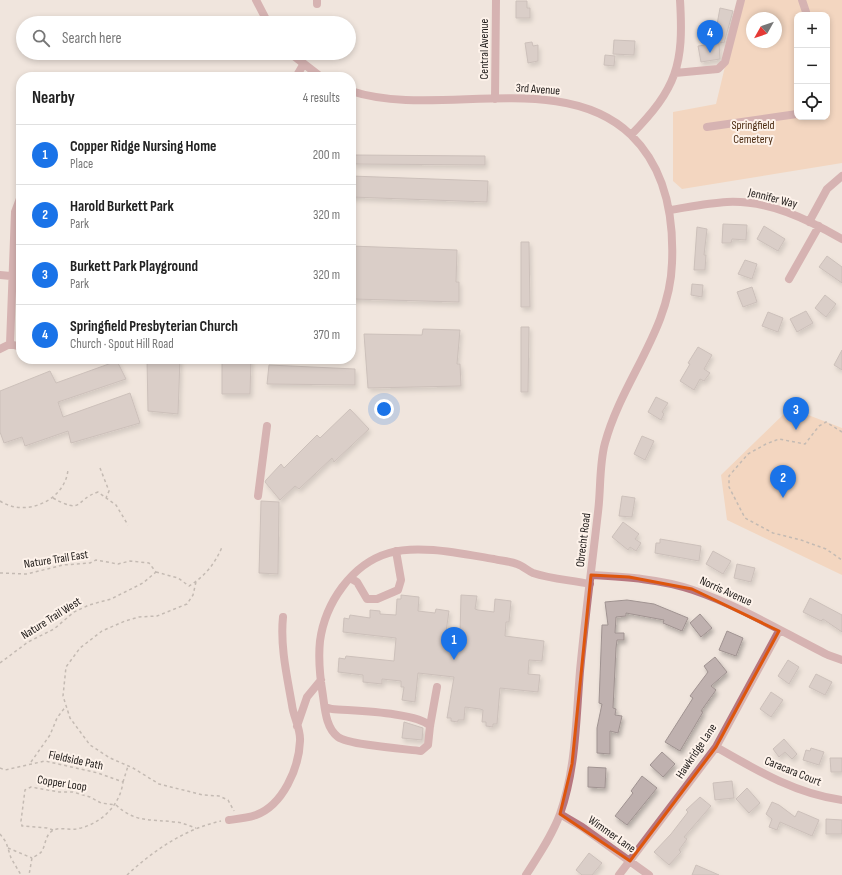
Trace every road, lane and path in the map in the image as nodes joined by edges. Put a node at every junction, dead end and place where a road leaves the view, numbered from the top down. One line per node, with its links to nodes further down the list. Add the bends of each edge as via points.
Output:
1 (256, 0): 7 (street)
2 (496, 0): 14 (street, Central Avenue)
3 (680, 0): 12 (street, via 680,56)
4 (741, 0): 12 (street, via 724,62 718,69)
5 (802, 0): 6 (street)
6 (806, 12)
7 (264, 16)
8 (298, 60): 9 (street)
9 (303, 65): 10 (street); 11 (street)
10 (299, 72)
11 (311, 72)
12 (675, 73): 17 (street, via 662,100)
13 (356, 93): 14 (street, 3rd Avenue, via 399,100)
14 (496, 99): 17 (street, 3rd Avenue, via 570,104 607,118)
15 (794, 114): 16 (street)
16 (708, 127)
17 (631, 135): 20 (street, 3rd Avenue, via 654,166)
18 (842, 176): 21 (street, via 827,189)
19 (16, 209): 25 (street)
20 (670, 210): 21 (street, Jennifer Way, via 708,204 750,203 792,214); 45 (street, Obrecht Road, via 672,245 669,290 658,327 619,402 605,442)
21 (810, 222): 22 (street, Jennifer Way)
22 (819, 226): 23 (street, Jennifer Way); 27 (street)
23 (842, 239)
24 (0, 275): 25 (street)
25 (11, 276): 26 (street); 28 (street)
26 (16, 276)
27 (789, 279)
28 (10, 344): 29 (street); 30 (street)
29 (16, 346)
30 (0, 349)
31 (267, 426): 35 (street)
32 (842, 432): 42 (path, via 826,422 819,426 805,444 779,439 748,454 729,476 729,487 745,518 773,533 826,549)
33 (100, 468): 37 (path, via 109,491)
34 (68, 469): 36 (path, via 68,480)
35 (258, 496)
36 (53, 498): 37 (path, via 69,506 75,506 90,494 98,492); 38 (path, via 32,508 8,507)
37 (106, 498): 39 (path, via 116,505)
38 (0, 501)
39 (128, 525)
40 (222, 547): 47 (path, via 218,557)
41 (396, 552): 46 (street, via 374,559); 46 (street, via 401,580 398,590 377,599 367,598 357,582); 48 (street, via 428,550 471,555 518,564 533,572)
42 (842, 560)
43 (156, 572): 44 (path, Nature Trail East, via 149,563 130,561 118,564 96,560 27,574); 47 (path, Nature Trail East, via 178,578 189,586); 52 (path, Nature Trail West, via 111,599 74,612 54,630 28,642)
44 (0, 573)
45 (591, 574): 48 (street, Obrecht Road); 50 (street, Norris Avenue, via 692,589 741,610)
46 (350, 578): 53 (street, via 333,603 325,621 320,642)
47 (196, 582): 55 (path, via 194,595 187,604 157,616 125,621 102,631 80,648 66,667 62,691)
48 (590, 584): 66 (street, Obrecht Road, via 572,764)
49 (283, 618): 57 (street, via 281,636)
50 (778, 631): 51 (street, Norris Avenue); 59 (street, Hawkridge Lane)
51 (842, 660)
52 (0, 663)
53 (321, 680): 56 (street); 57 (street, via 307,697)
54 (437, 687): 58 (street)
55 (66, 706): 60 (path); 61 (path, via 70,718 90,745)
56 (325, 707): 58 (street, via 407,716 423,720); 58 (street, via 331,730 344,740 421,751 428,745)
57 (297, 726): 67 (street, via 300,740 286,788 269,809 255,816)
58 (430, 726)
59 (716, 747): 64 (street, Caracara Court, via 770,778 817,795); 73 (street, Hawkridge Lane)
60 (31, 763): 62 (path, Fieldside Path, via 19,768); 63 (path, Fieldside Path, via 45,761 98,773)
61 (128, 766): 63 (path); 67 (path, via 159,784 228,800 234,808)
62 (0, 768)
63 (124, 782): 65 (path)
64 (842, 800)
65 (116, 805): 68 (path, via 123,812 139,820 177,822); 69 (path, via 91,824 76,829); 69 (path, Copper Loop, via 101,803 73,792 31,787 25,790 22,826)
66 (560, 814): 73 (street, Wimmer Lane); 77 (street, Obrecht Road)
67 (233, 819): 68 (path)
68 (196, 828): 76 (path, via 149,856)
69 (53, 830): 72 (path, via 42,850)
70 (0, 834): 71 (path)
71 (7, 848): 72 (path); 74 (path)
72 (32, 858): 75 (path)
73 (630, 861): 78 (street, Hawkridge Lane); 79 (street, Wimmer Lane)
74 (22, 875)
75 (29, 875)
76 (127, 875)
77 (526, 875)
78 (619, 875)
79 (649, 875)

